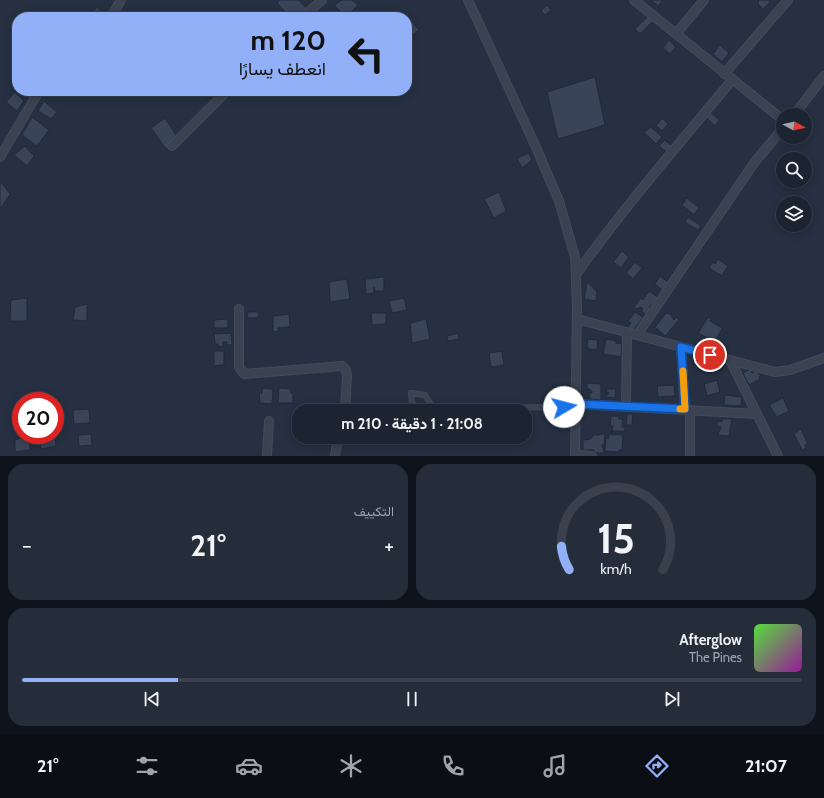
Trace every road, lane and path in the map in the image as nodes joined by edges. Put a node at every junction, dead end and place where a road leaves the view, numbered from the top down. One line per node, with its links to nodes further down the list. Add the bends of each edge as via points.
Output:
1 (121, 0): 7 (street)
2 (322, 0): 8 (street)
3 (468, 0): 20 (street, via 536,145 559,201 574,251)
4 (634, 0): 9 (street)
5 (704, 0): 9 (street)
6 (788, 0): 10 (street)
7 (114, 12)
8 (308, 12)
9 (676, 34): 10 (street)
10 (724, 74): 12 (street)
11 (824, 76): 15 (street)
12 (732, 80): 16 (street); 20 (street, via 654,173)
13 (35, 96): 19 (street)
14 (222, 96): 18 (street)
15 (799, 108)
16 (776, 115)
17 (776, 136): 24 (street, via 754,163)
18 (172, 146)
19 (0, 157)
20 (577, 274): 22 (street)
21 (239, 309): 28 (street, via 239,367 244,374 342,366 347,376)
22 (577, 319): 23 (street); 31 (street)
23 (627, 332): 24 (street); 33 (street)
24 (637, 335): 25 (street)
25 (681, 347): 27 (street); 34 (street)
26 (824, 358): 27 (street, via 782,372)
27 (730, 360): 35 (street)
28 (346, 404)
29 (413, 404): 30 (lane, via 411,393 425,395)
30 (431, 404)
31 (576, 405): 32 (lane); 33 (street); 38 (street)
32 (532, 406)
33 (626, 406): 34 (street)
34 (687, 409): 35 (street); 42 (street)
35 (757, 414): 43 (street)
36 (269, 421): 39 (street)
37 (337, 444): 40 (street)
38 (576, 455): 41 (street)
39 (267, 456)
40 (335, 456)
41 (592, 456)
42 (690, 456)
43 (778, 456)

